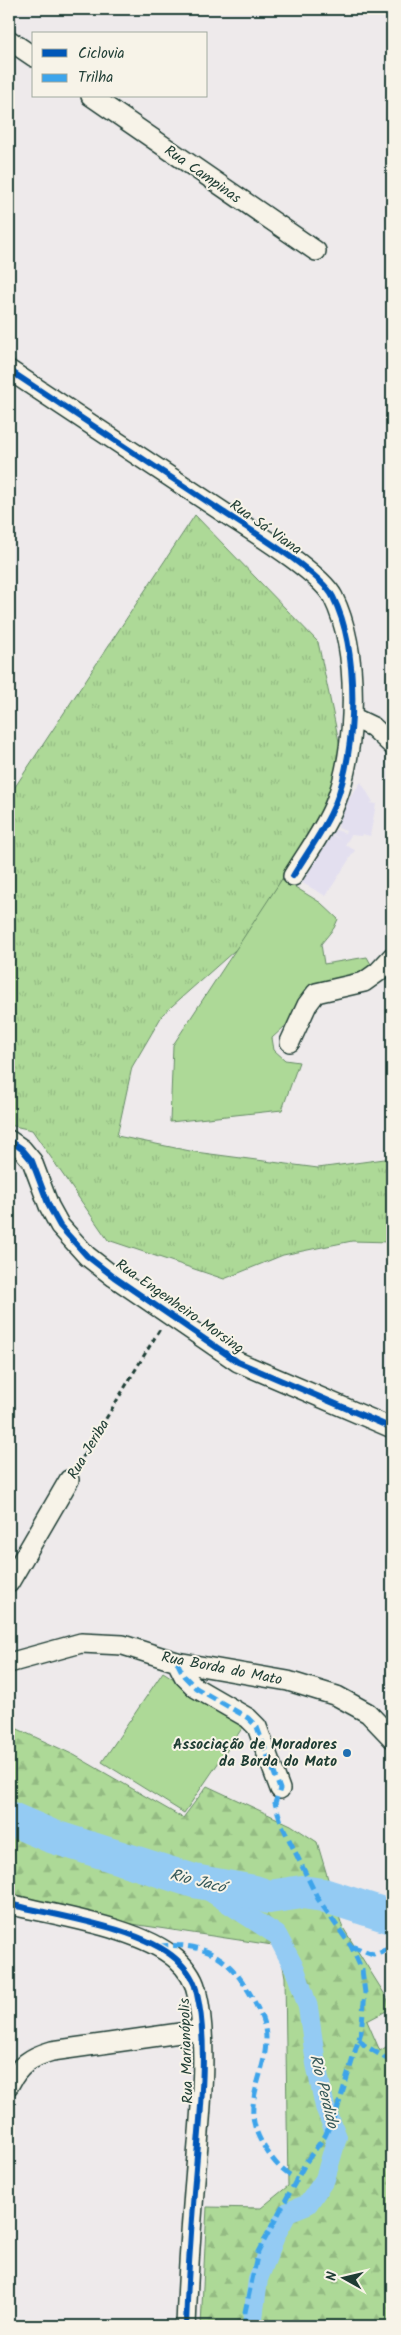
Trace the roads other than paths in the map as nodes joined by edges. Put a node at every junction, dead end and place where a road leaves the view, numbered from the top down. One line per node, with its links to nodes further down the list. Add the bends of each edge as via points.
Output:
1 (9, 40): 2 (street)
2 (32, 56)
3 (94, 98): 4 (street, Rua Campinas)
4 (316, 251)
5 (9, 370): 6 (street, Rua Sá Viana, via 267,540 333,596 350,661)
6 (352, 717): 7 (street, via 373,727); 8 (street, Rua Sá Viana, via 351,741 335,805)
7 (392, 744)
8 (293, 876)
9 (392, 957): 10 (street, via 364,982 316,994 307,1005)
10 (290, 1042)
11 (9, 1140): 12 (street, Rua Engenheiro Morsing, via 32,1161 60,1226 74,1243 114,1277 238,1362)
12 (392, 1428)
13 (69, 1480): 14 (street, Rua Jeriba)
14 (9, 1583)
15 (177, 1662): 16 (street, Rua Borda do Mato, via 123,1645 101,1642 54,1649); 17 (street, Rua Borda do Mato, via 288,1681 337,1696 368,1713); 18 (street, via 184,1676 196,1688 248,1718 257,1727)
16 (9, 1663)
17 (392, 1738)
18 (280, 1789)
19 (9, 1904): 20 (street, Rua Marianópolis, via 128,1934 158,1946 189,1973 197,1993)
20 (201, 2030): 21 (street, via 38,2055 23,2063); 22 (street, Rua Marianópolis, via 201,2103)
21 (9, 2085)
22 (186, 2326)

